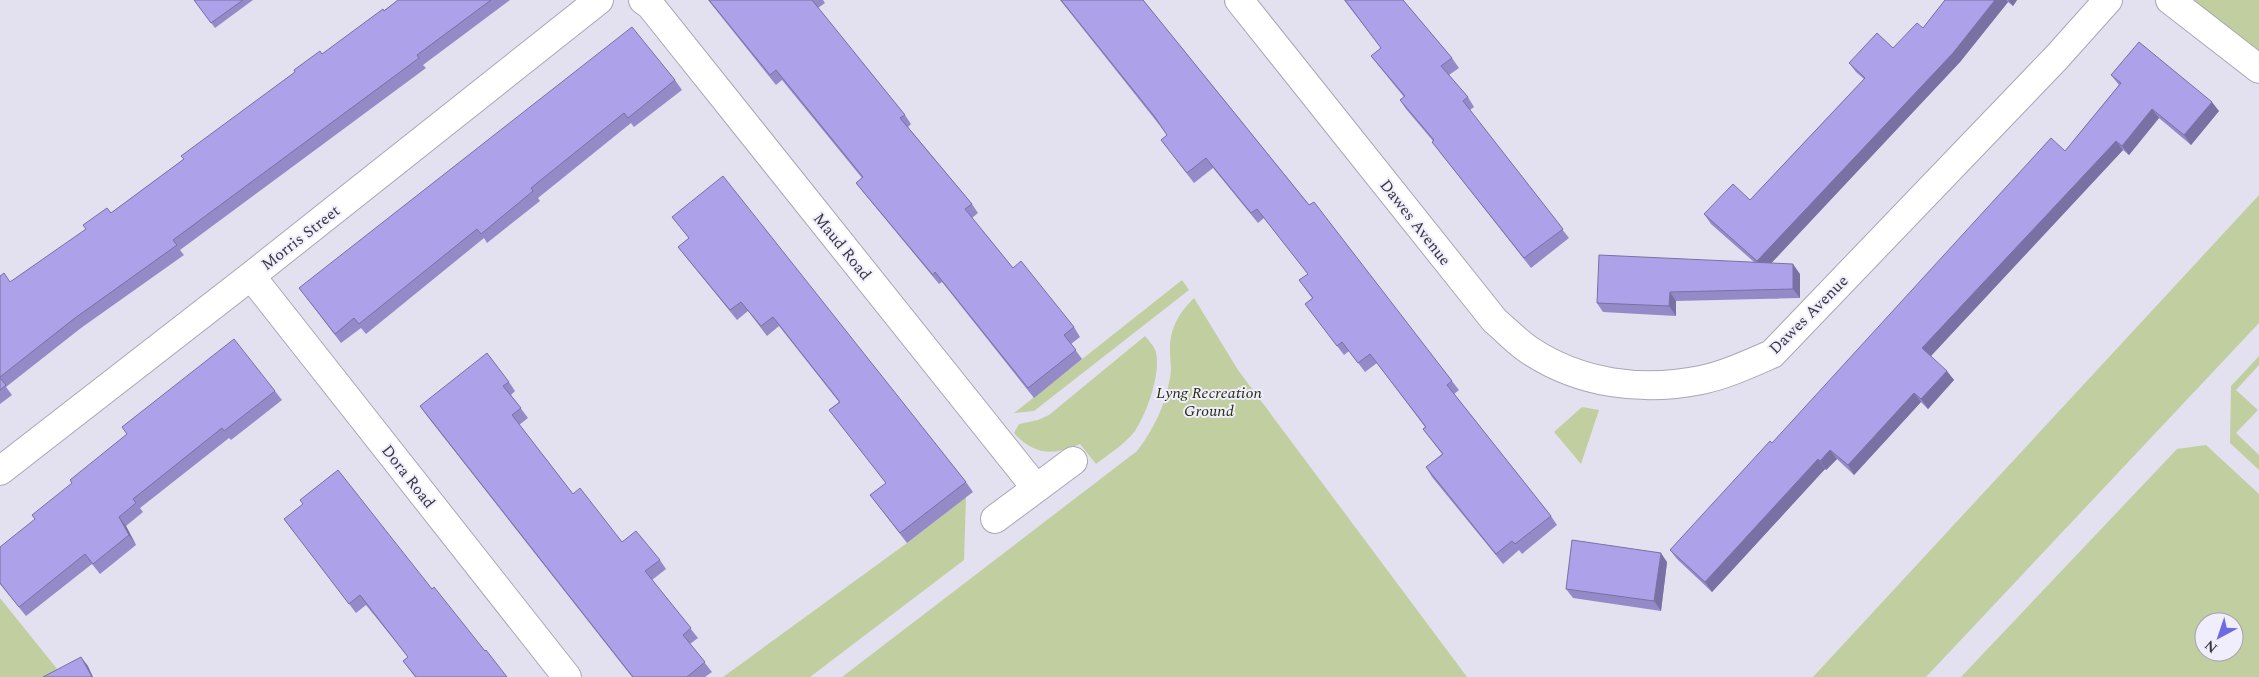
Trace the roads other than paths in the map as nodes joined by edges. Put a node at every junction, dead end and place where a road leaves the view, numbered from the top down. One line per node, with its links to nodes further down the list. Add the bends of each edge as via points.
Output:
1 (599, 0): 7 (street, Morris Street)
2 (1239, 0): 3 (street, Dawes Avenue, via 1495,321 1529,350 1575,374 1619,384 1663,386 1702,380 1772,354)
3 (2108, 0)
4 (2170, 0): 6 (street)
5 (647, 2): 10 (street, Maud Road)
6 (2259, 69)
7 (251, 276): 9 (street, Morris Street); 12 (street, Dora Road)
8 (1073, 461): 10 (street)
9 (0, 471)
10 (1036, 488): 11 (street)
11 (995, 519)
12 (566, 677)

